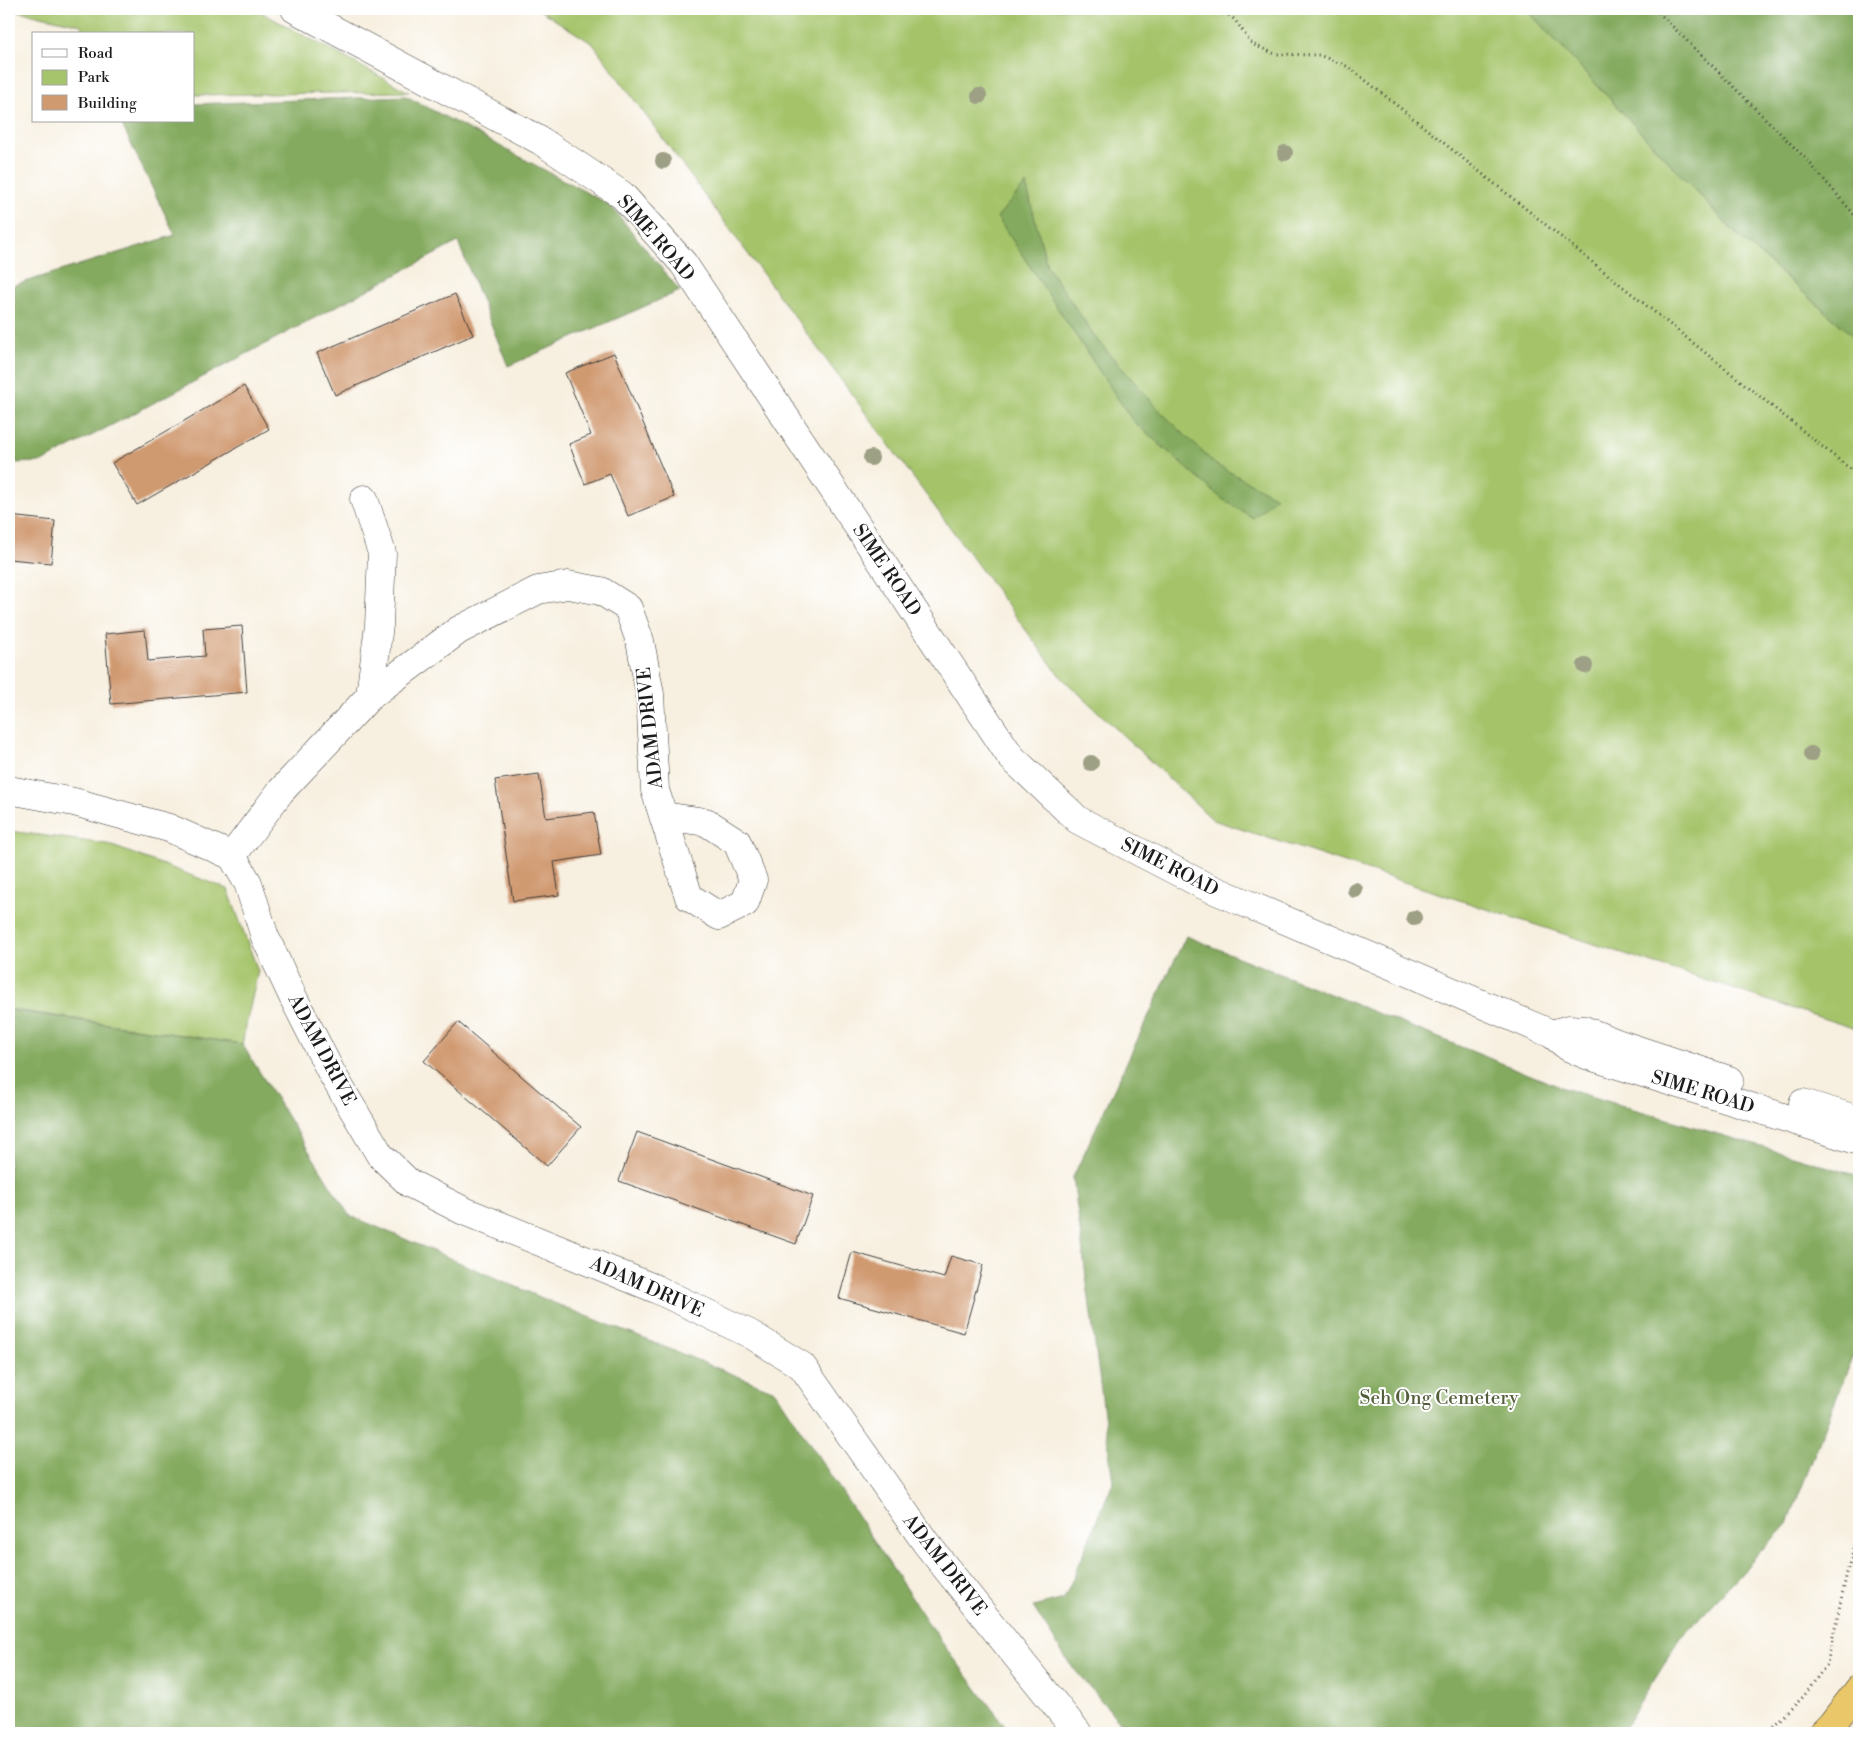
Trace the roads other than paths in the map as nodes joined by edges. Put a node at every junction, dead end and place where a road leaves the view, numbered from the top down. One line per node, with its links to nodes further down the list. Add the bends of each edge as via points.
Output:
1 (295, 9): 7 (street, SIME ROAD, via 541,141 622,195 683,263 1011,757 1078,820 1203,885)
2 (364, 499): 3 (street, via 382,553 379,625)
3 (370, 696): 5 (street, ADAM DRIVE, via 458,630 538,590 568,584 601,591 628,608 640,641 650,694 655,790); 6 (street, ADAM DRIVE, via 280,792)
4 (9, 790): 6 (street, via 74,802 169,828)
5 (663, 816)
6 (232, 856): 11 (street, ADAM DRIVE, via 248,884 265,937 293,997 331,1072 380,1155 409,1183 448,1203 656,1289 750,1334 802,1366 926,1544)
7 (1552, 1034): 8 (street, SIME ROAD, via 1569,1029 1584,1030 1617,1044); 9 (street, SIME ROAD, via 1568,1047 1586,1055)
8 (1859, 1120)
9 (1859, 1141)
10 (1859, 1689): 12 (highway)
11 (1078, 1733)
12 (1823, 1733)

